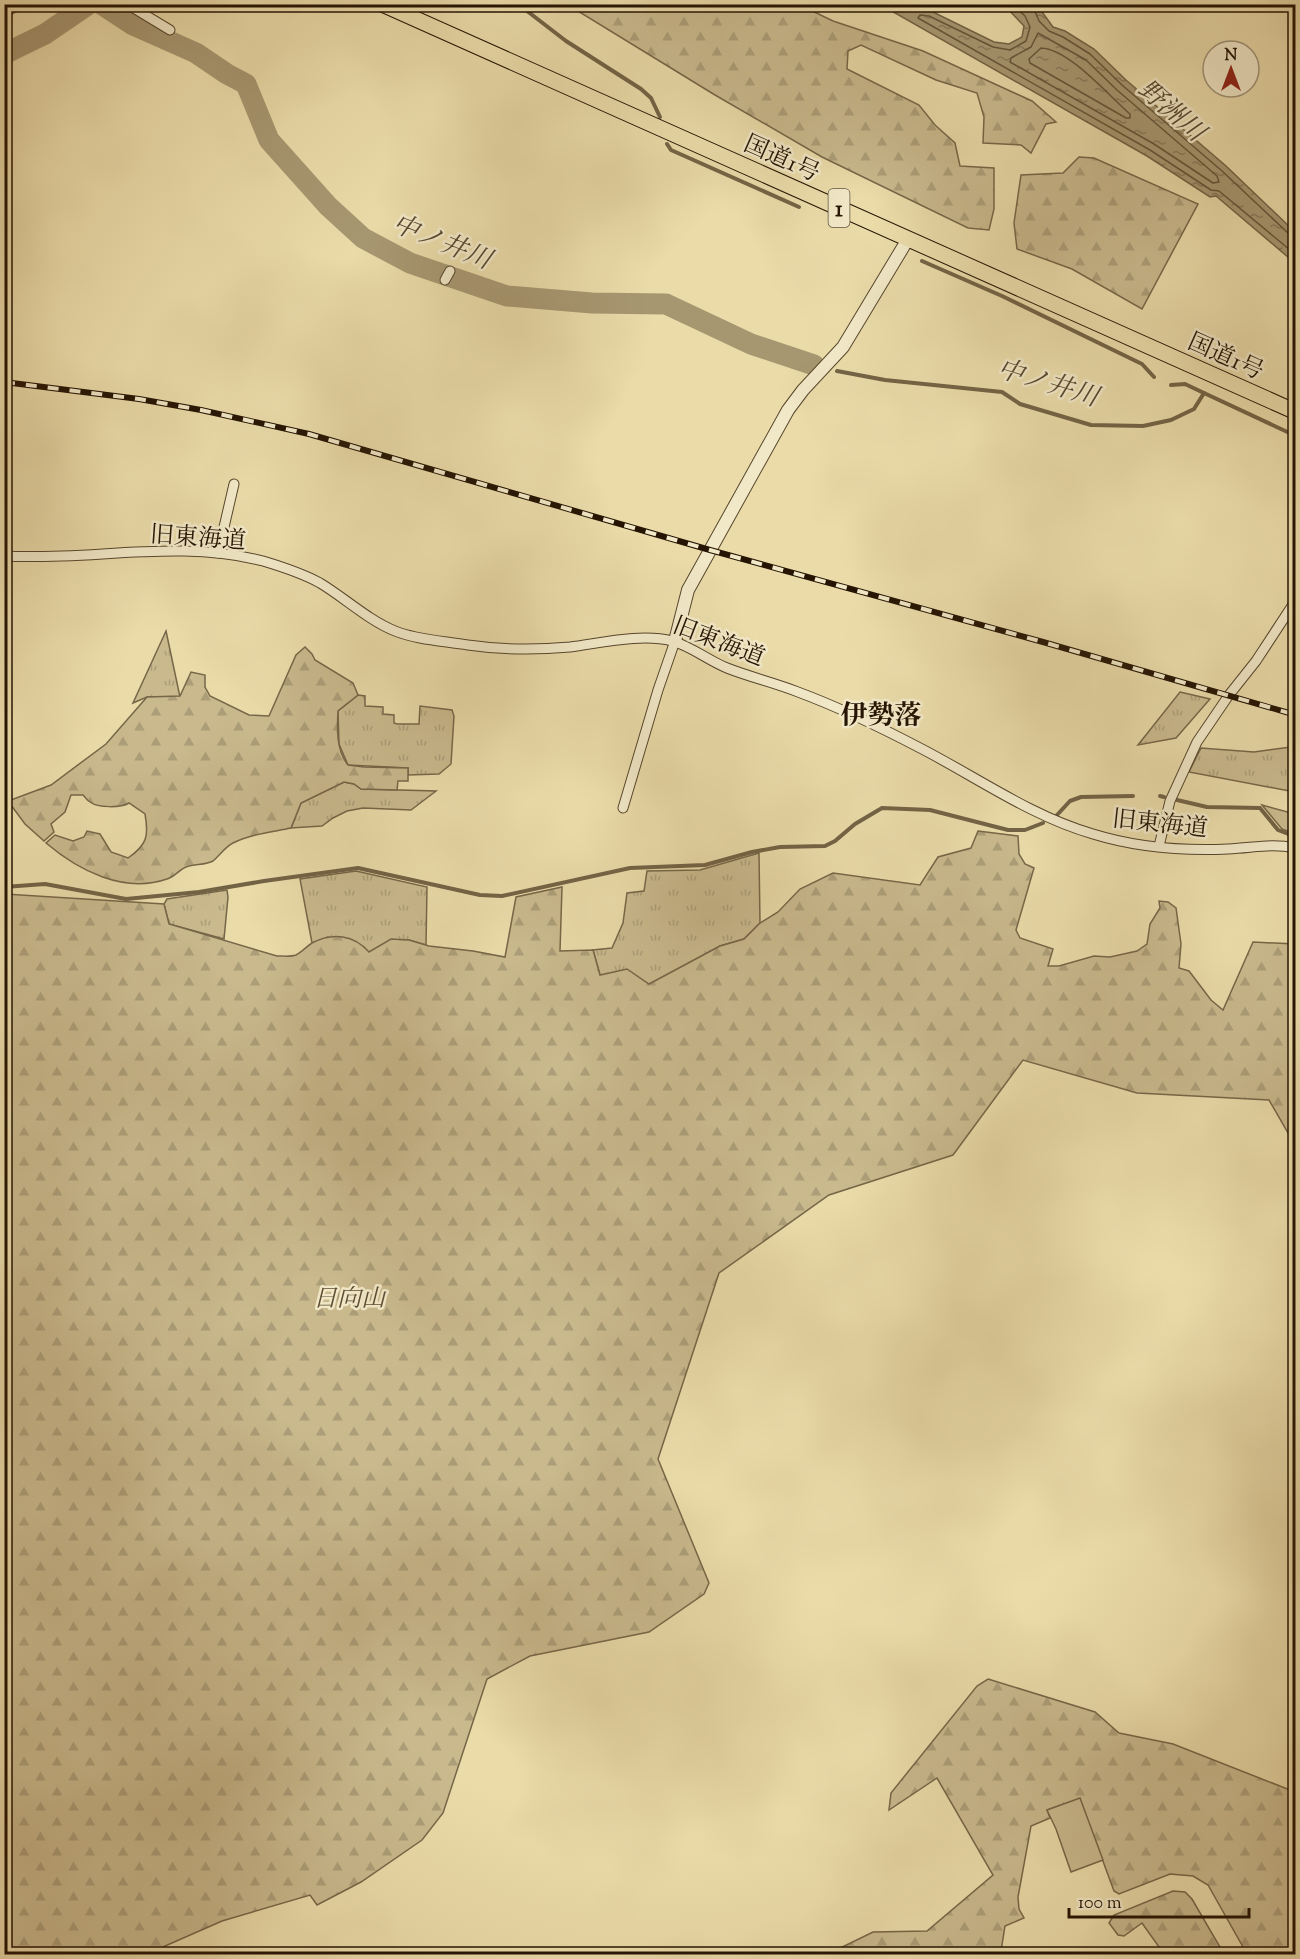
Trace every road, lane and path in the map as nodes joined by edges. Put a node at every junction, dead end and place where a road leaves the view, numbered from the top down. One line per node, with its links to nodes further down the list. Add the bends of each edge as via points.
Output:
1 (20, 4): 4 (street)
2 (127, 4): 5 (street)
3 (382, 4): 6 (highway, 国道1号 / 1)
4 (4, 13)
5 (170, 30)
6 (908, 239): 7 (highway, 国道1号 / 1); 12 (street, via 843,347 788,410 688,590)
7 (1296, 412)
8 (234, 484): 9 (street)
9 (218, 552): 10 (street, 旧東海道); 12 (street, 旧東海道, via 301,574 382,625 415,636 489,648 546,649 657,638)
10 (4, 556)
11 (1296, 600): 14 (street, via 1197,742 1170,801)
12 (675, 641): 13 (street); 14 (street, 旧東海道, via 716,664 802,693 867,722 1045,816 1092,834)
13 (623, 808)
14 (1160, 846): 15 (street, 旧東海道, via 1228,849 1276,844)
15 (1296, 848)

